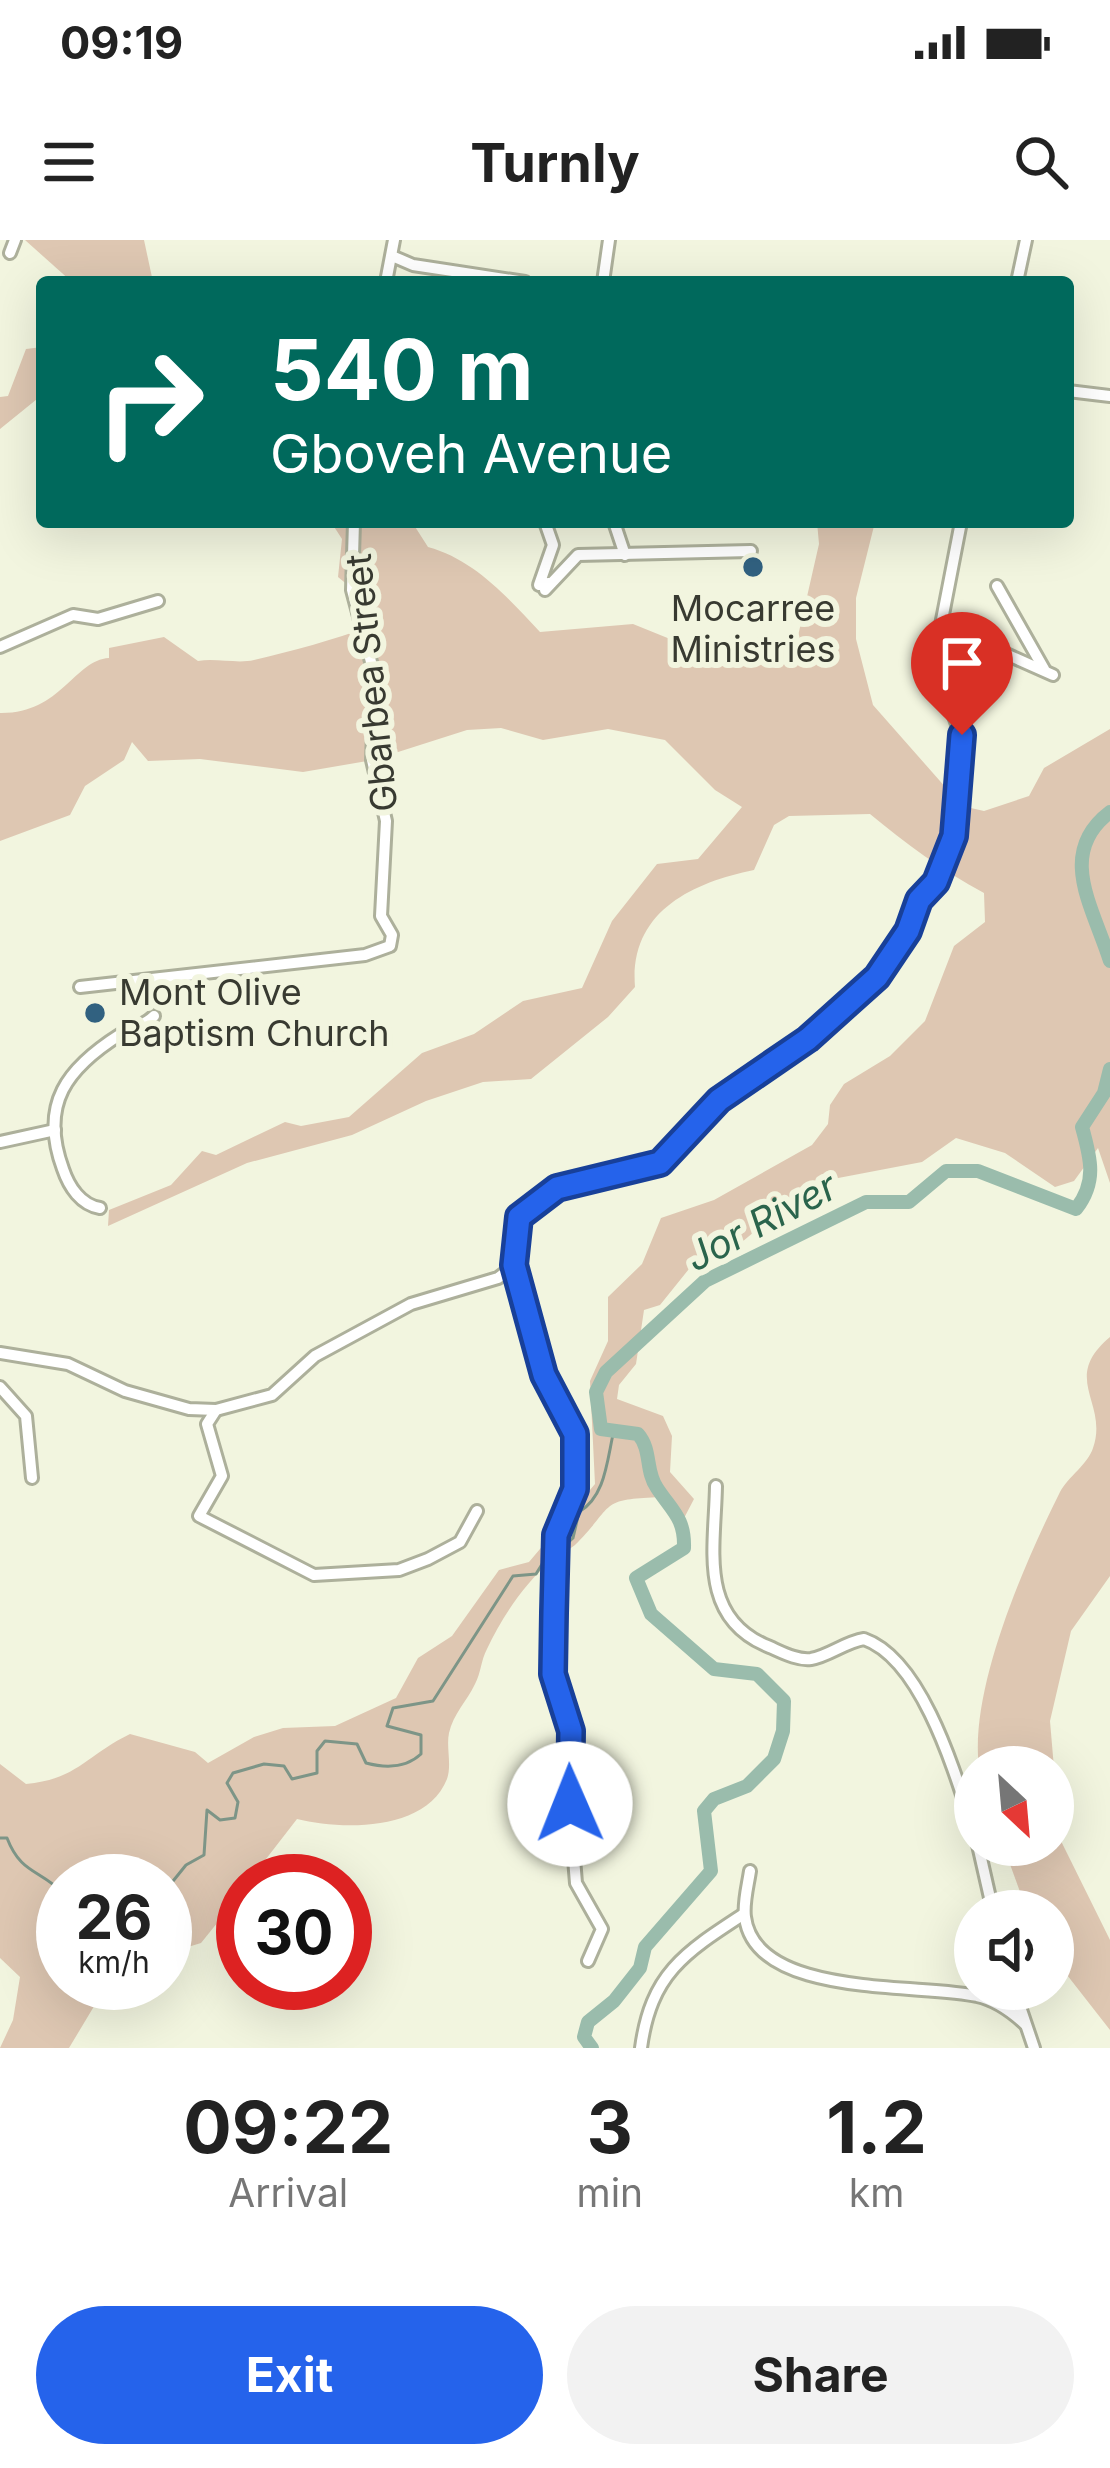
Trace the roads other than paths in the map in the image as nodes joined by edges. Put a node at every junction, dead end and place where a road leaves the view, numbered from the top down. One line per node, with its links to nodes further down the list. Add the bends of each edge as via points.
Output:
1 (394, 240): 4 (street)
2 (609, 240): 7 (street)
3 (1026, 240): 8 (street)
4 (392, 256): 5 (street); 6 (street)
5 (387, 276)
6 (485, 276)
7 (604, 276)
8 (1018, 276)
9 (1074, 392): 10 (street)
10 (1110, 396)
11 (354, 528): 21 (street, Gbarbea Street, via 352,590 375,677 372,760 385,796 381,916 392,942 382,950)
12 (547, 528): 16 (street, via 553,544 539,585 578,555)
13 (616, 528): 16 (street)
14 (960, 528): 19 (street)
15 (751, 551): 16 (street)
16 (625, 555)
17 (997, 586): 19 (street, via 1049,674)
18 (158, 601): 20 (street, via 98,620 73,615)
19 (941, 625): 26 (street, via 948,700 962,735 954,836 908,931 877,977 808,1039 719,1100 660,1163 557,1188 519,1217)
20 (0, 647)
21 (80, 987)
22 (154, 1016): 23 (street, via 61,1085)
23 (55, 1130): 24 (street); 25 (street, via 70,1184 87,1206)
24 (0, 1142)
25 (100, 1208)
26 (514, 1265): 29 (street, via 498,1278 411,1304 315,1356 272,1395); 36 (street, via 544,1375 575,1434 575,1489 556,1535 553,1674 571,1731 576,1882 602,1930)
27 (0, 1353): 29 (street, via 68,1364 125,1391)
28 (0, 1387): 30 (street, via 26,1416)
29 (216, 1410): 32 (street, via 206,1424 222,1476 199,1516 314,1575 400,1570 460,1542)
30 (32, 1478)
31 (716, 1486): 33 (street, via 715,1592 725,1616 750,1638 798,1658 847,1642 879,1646 921,1695)
32 (478, 1511)
33 (954, 1781)
34 (750, 1871): 35 (street)
35 (744, 1914): 38 (street, via 760,1947 798,1972 874,1989 982,1997); 39 (street, via 669,1970 646,2006)
36 (588, 1961)
37 (1021, 2010): 38 (street)
38 (1025, 2024): 40 (street)
39 (641, 2048)
40 (1034, 2048)

